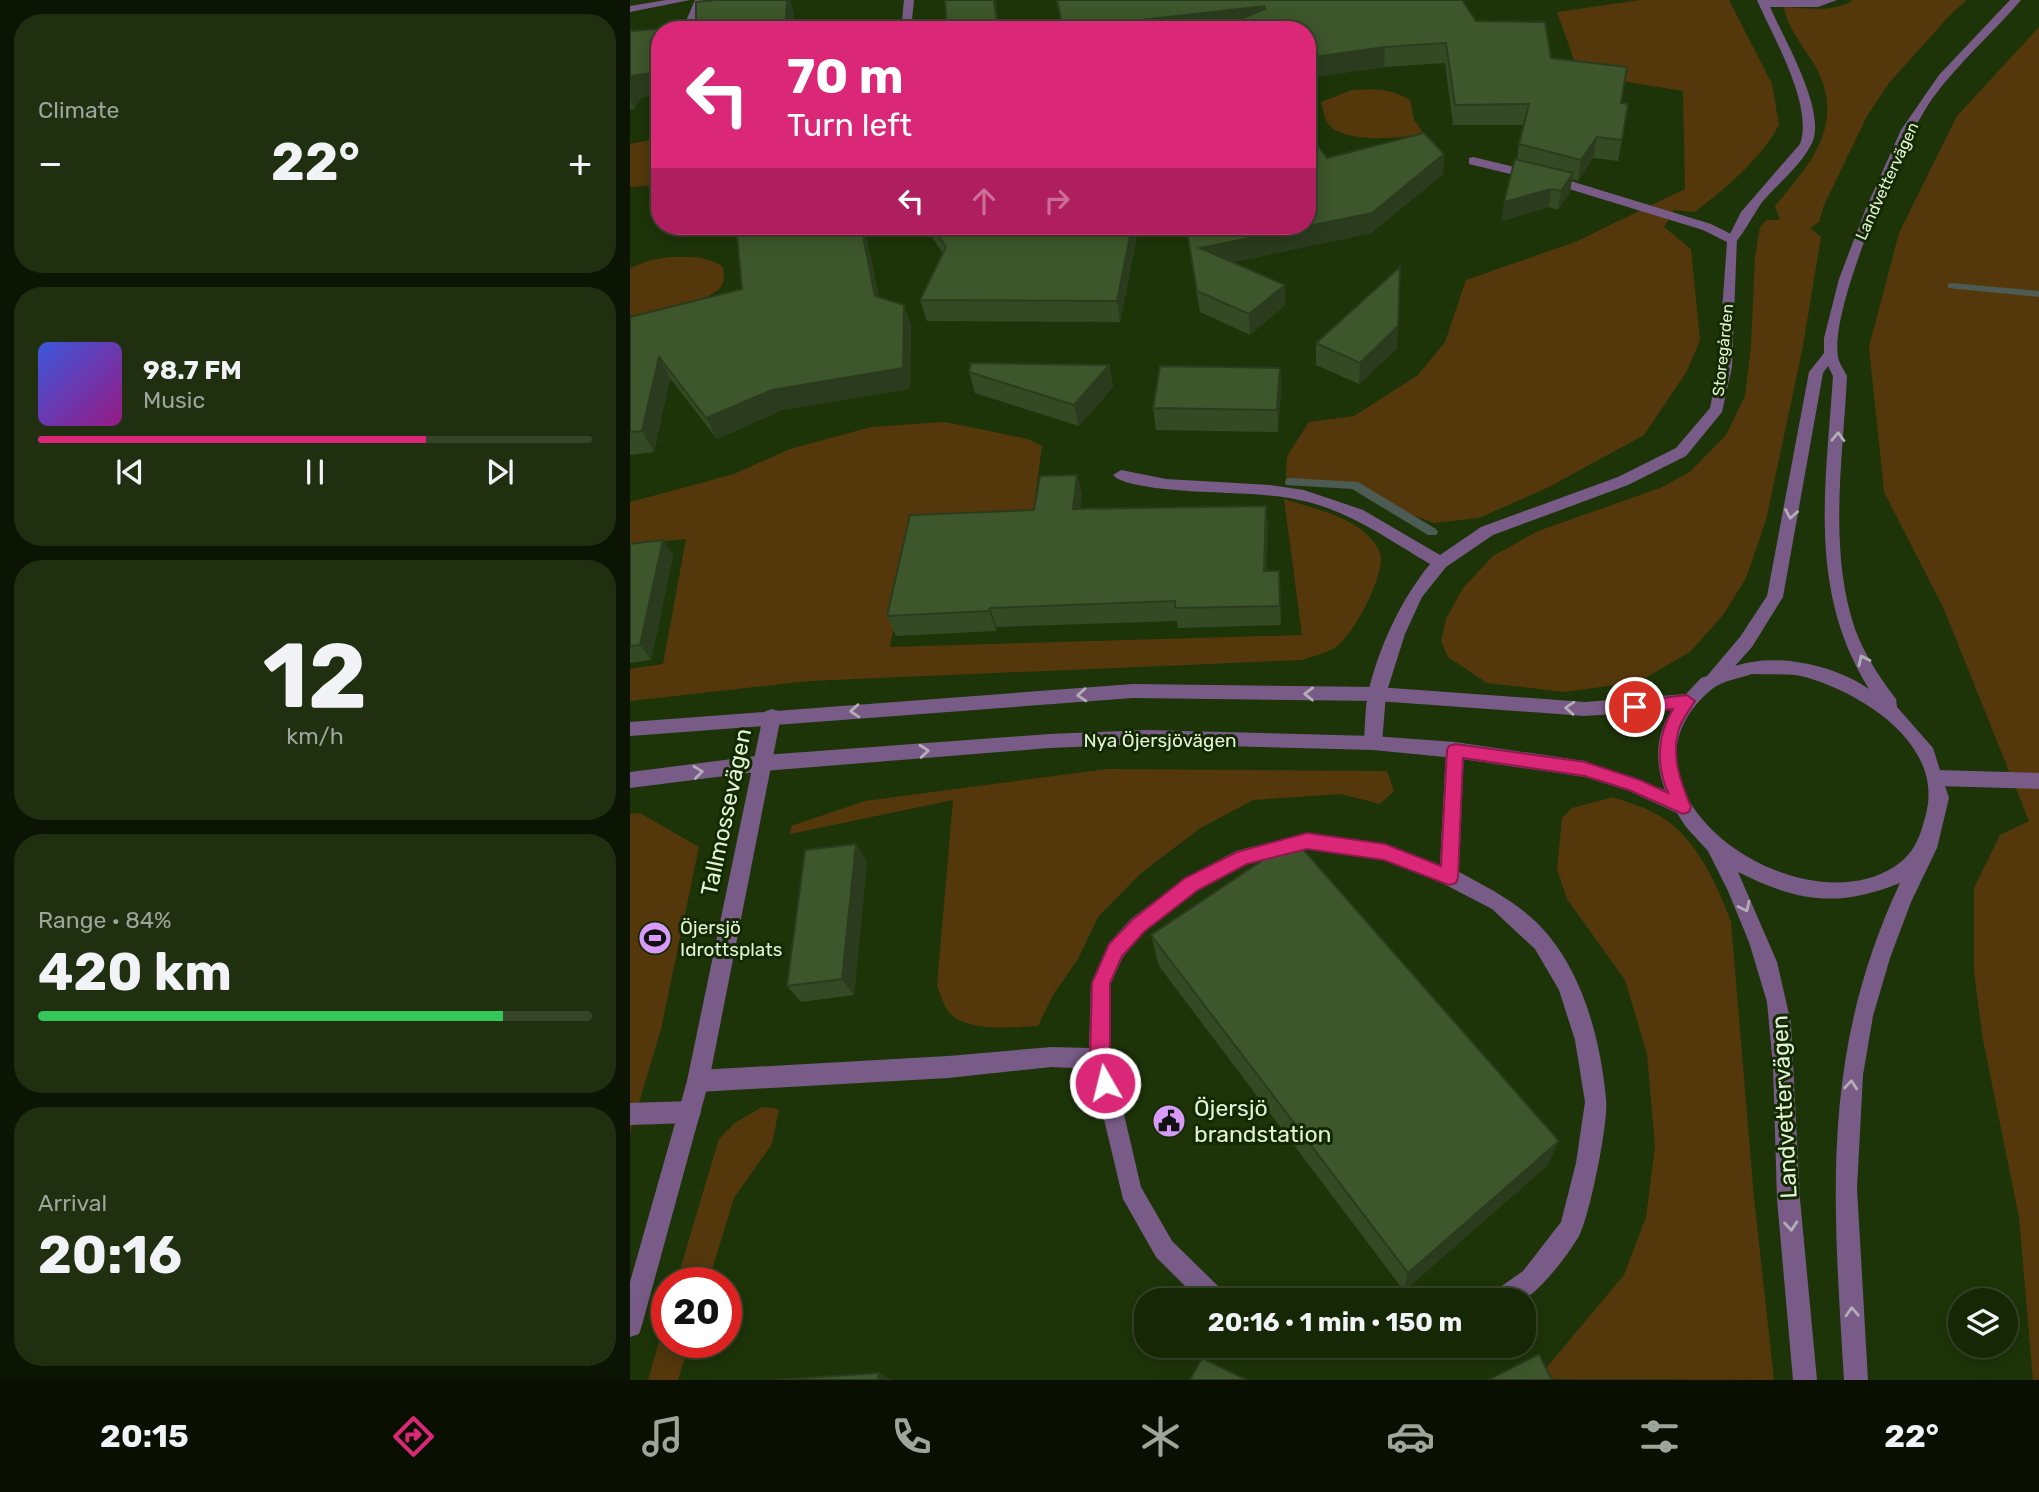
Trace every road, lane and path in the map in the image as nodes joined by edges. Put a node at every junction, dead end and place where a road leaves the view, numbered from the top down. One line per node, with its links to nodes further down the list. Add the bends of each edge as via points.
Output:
1 (685, 0): 7 (street)
2 (699, 0): 8 (street)
3 (909, 0): 9 (street)
4 (1832, 0): 6 (street, via 1818,4)
5 (2017, 0): 12 (street, Landvettervägen, via 1940,82 1907,131 1858,241 1835,317)
6 (1763, 2): 11 (street, via 1805,98 1810,132 1805,145 1745,215)
7 (630, 9)
8 (691, 21)
9 (907, 21)
10 (1473, 161): 11 (street, via 1560,182 1707,227)
11 (1733, 240): 14 (street, Storegården, via 1725,367 1717,409 1681,452 1623,481 1487,531)
12 (1830, 355): 15 (street, Landvettervägen, one-way to 15, via 1816,372 1775,597 1746,642); 19 (street, Landvettervägen, one-way to 12, via 1874,683 1847,629 1836,577 1840,376)
13 (1121, 475): 14 (street, via 1166,484 1304,495 1357,514)
14 (1440, 563): 16 (street, Storegården, via 1415,594 1396,634)
15 (1712, 681): 17 (street, Landvettervägen); 19 (street, Landvettervägen, via 1751,668 1798,668 1844,682)
16 (1377, 694): 17 (street, one-way to 16, via 1585,709); 18 (street, one-way to 18, via 1133,691); 21 (street, Storegården)
17 (1687, 701): 27 (street, Landvettervägen, via 1673,724 1667,750 1670,778)
18 (772, 716): 20 (street); 23 (street, Tallmossevägen)
19 (1899, 718): 24 (street, Landvettervägen, via 1922,746)
20 (630, 729)
21 (1373, 743): 22 (street, Nya Öjersjövägen); 23 (street, Nya Öjersjövägen, one-way to 21, via 1146,737)
22 (1455, 750): 27 (street, Nya Öjersjövägen, via 1585,769); 30 (street)
23 (764, 764): 25 (street, Nya Öjersjövägen, one-way to 23); 32 (street, Tallmossevägen)
24 (1937, 778): 26 (street); 29 (street, Landvettervägen, via 1939,815)
25 (630, 780)
26 (2039, 781)
27 (1683, 807): 28 (street, Landvettervägen)
28 (1715, 845): 29 (street, Landvettervägen, via 1746,867 1782,882 1831,890 1855,889 1887,879); 38 (street, Landvettervägen, one-way to 38, via 1752,921 1777,1002 1784,1056 1786,1171)
29 (1926, 849): 39 (street, Landvettervägen, one-way to 29, via 1847,1152 1852,1075 1874,978)
30 (1449, 877): 31 (street, via 1385,852 1307,841 1243,858 1202,879 1138,925 1116,950 1101,983); 36 (street, via 1499,903 1542,942 1568,986 1586,1040 1596,1102 1572,1228 1531,1279)
31 (1100, 1059): 32 (street, via 1052,1057); 35 (street, via 1131,1191 1164,1249)
32 (698, 1081): 33 (street, Tallmossevägen)
33 (690, 1112): 34 (street); 37 (street, Tallmossevägen)
34 (630, 1114)
35 (1207, 1288)
36 (1518, 1288)
37 (630, 1325)
38 (1805, 1380)
39 (1856, 1380)

